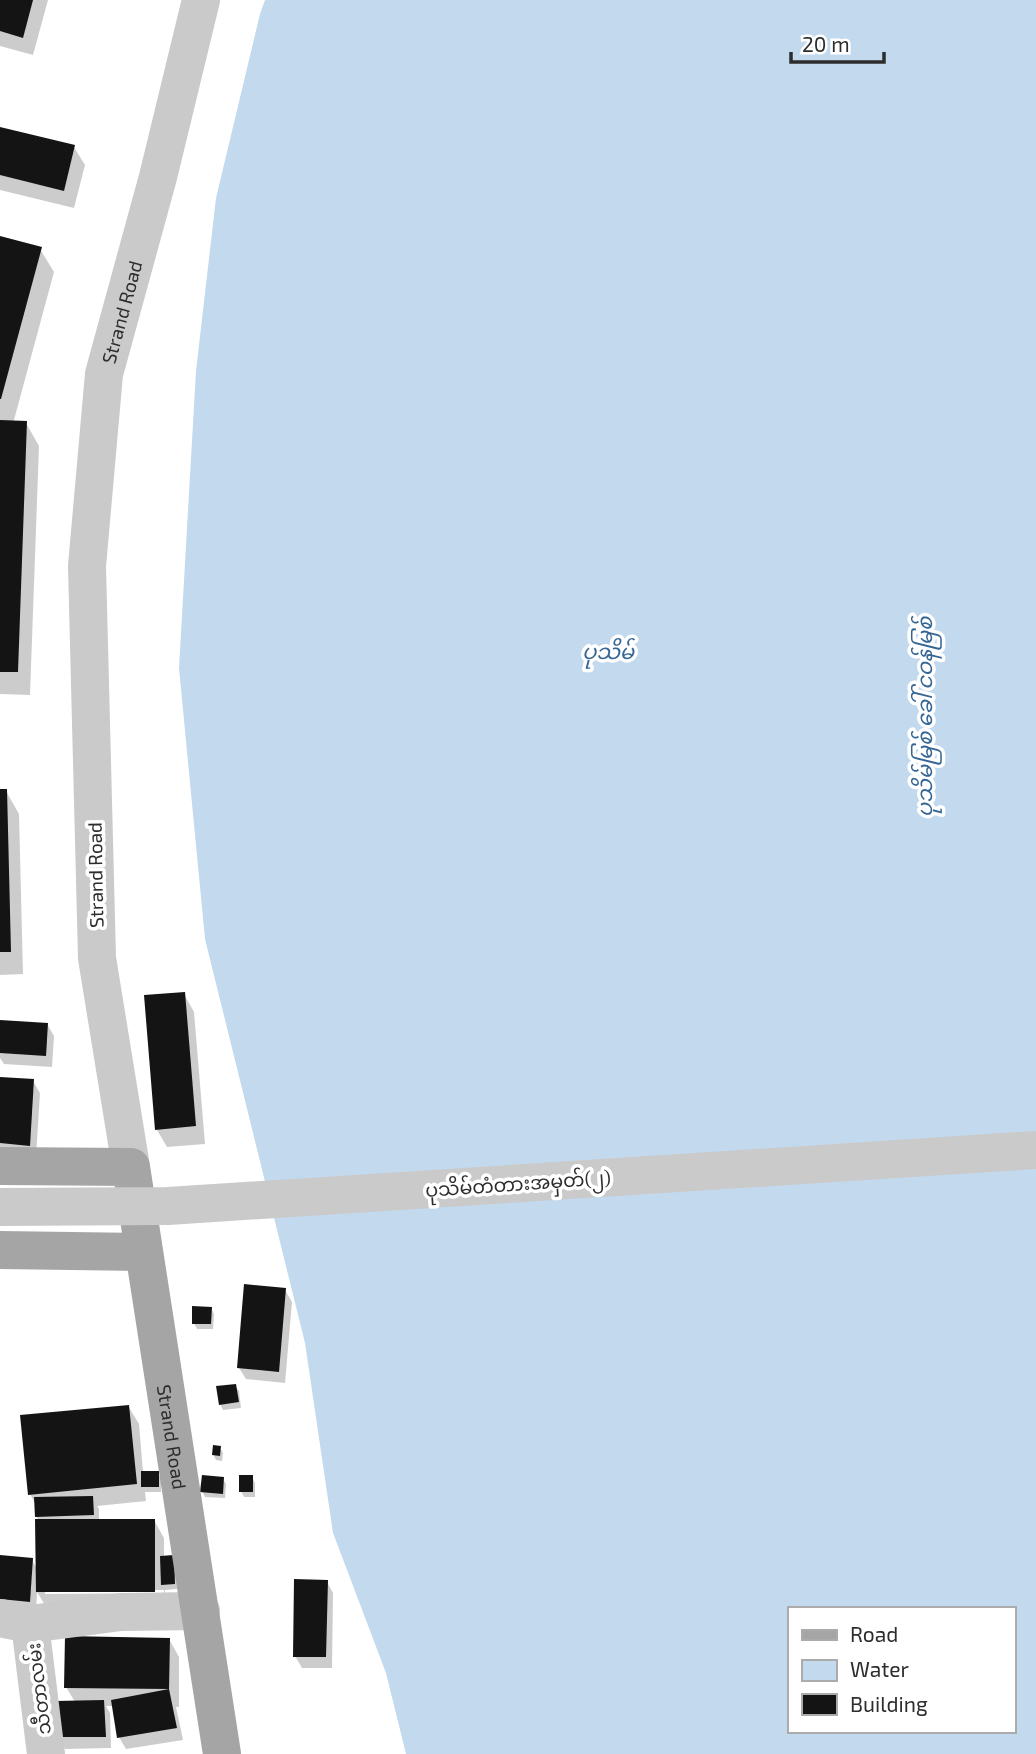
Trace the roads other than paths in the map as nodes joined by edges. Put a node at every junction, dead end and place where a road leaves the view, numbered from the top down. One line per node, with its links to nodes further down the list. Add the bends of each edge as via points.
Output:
1 (201, 0): 4 (street, Strand Road, via 104,374 87,566 97,958)
2 (1036, 1150): 5 (street, ပုသိမ်တံတားအမှတ်(၂), bridge, via 168,1206)
3 (0, 1166): 4 (main road)
4 (131, 1167): 7 (main road, Strand Road)
5 (0, 1207)
6 (0, 1250): 7 (main road)
7 (143, 1252): 8 (main road, Strand Road)
8 (201, 1611): 9 (street); 11 (main road, Strand Road)
9 (15, 1621): 10 (street, သီတာလမ်း)
10 (46, 1754)
11 (222, 1754)

